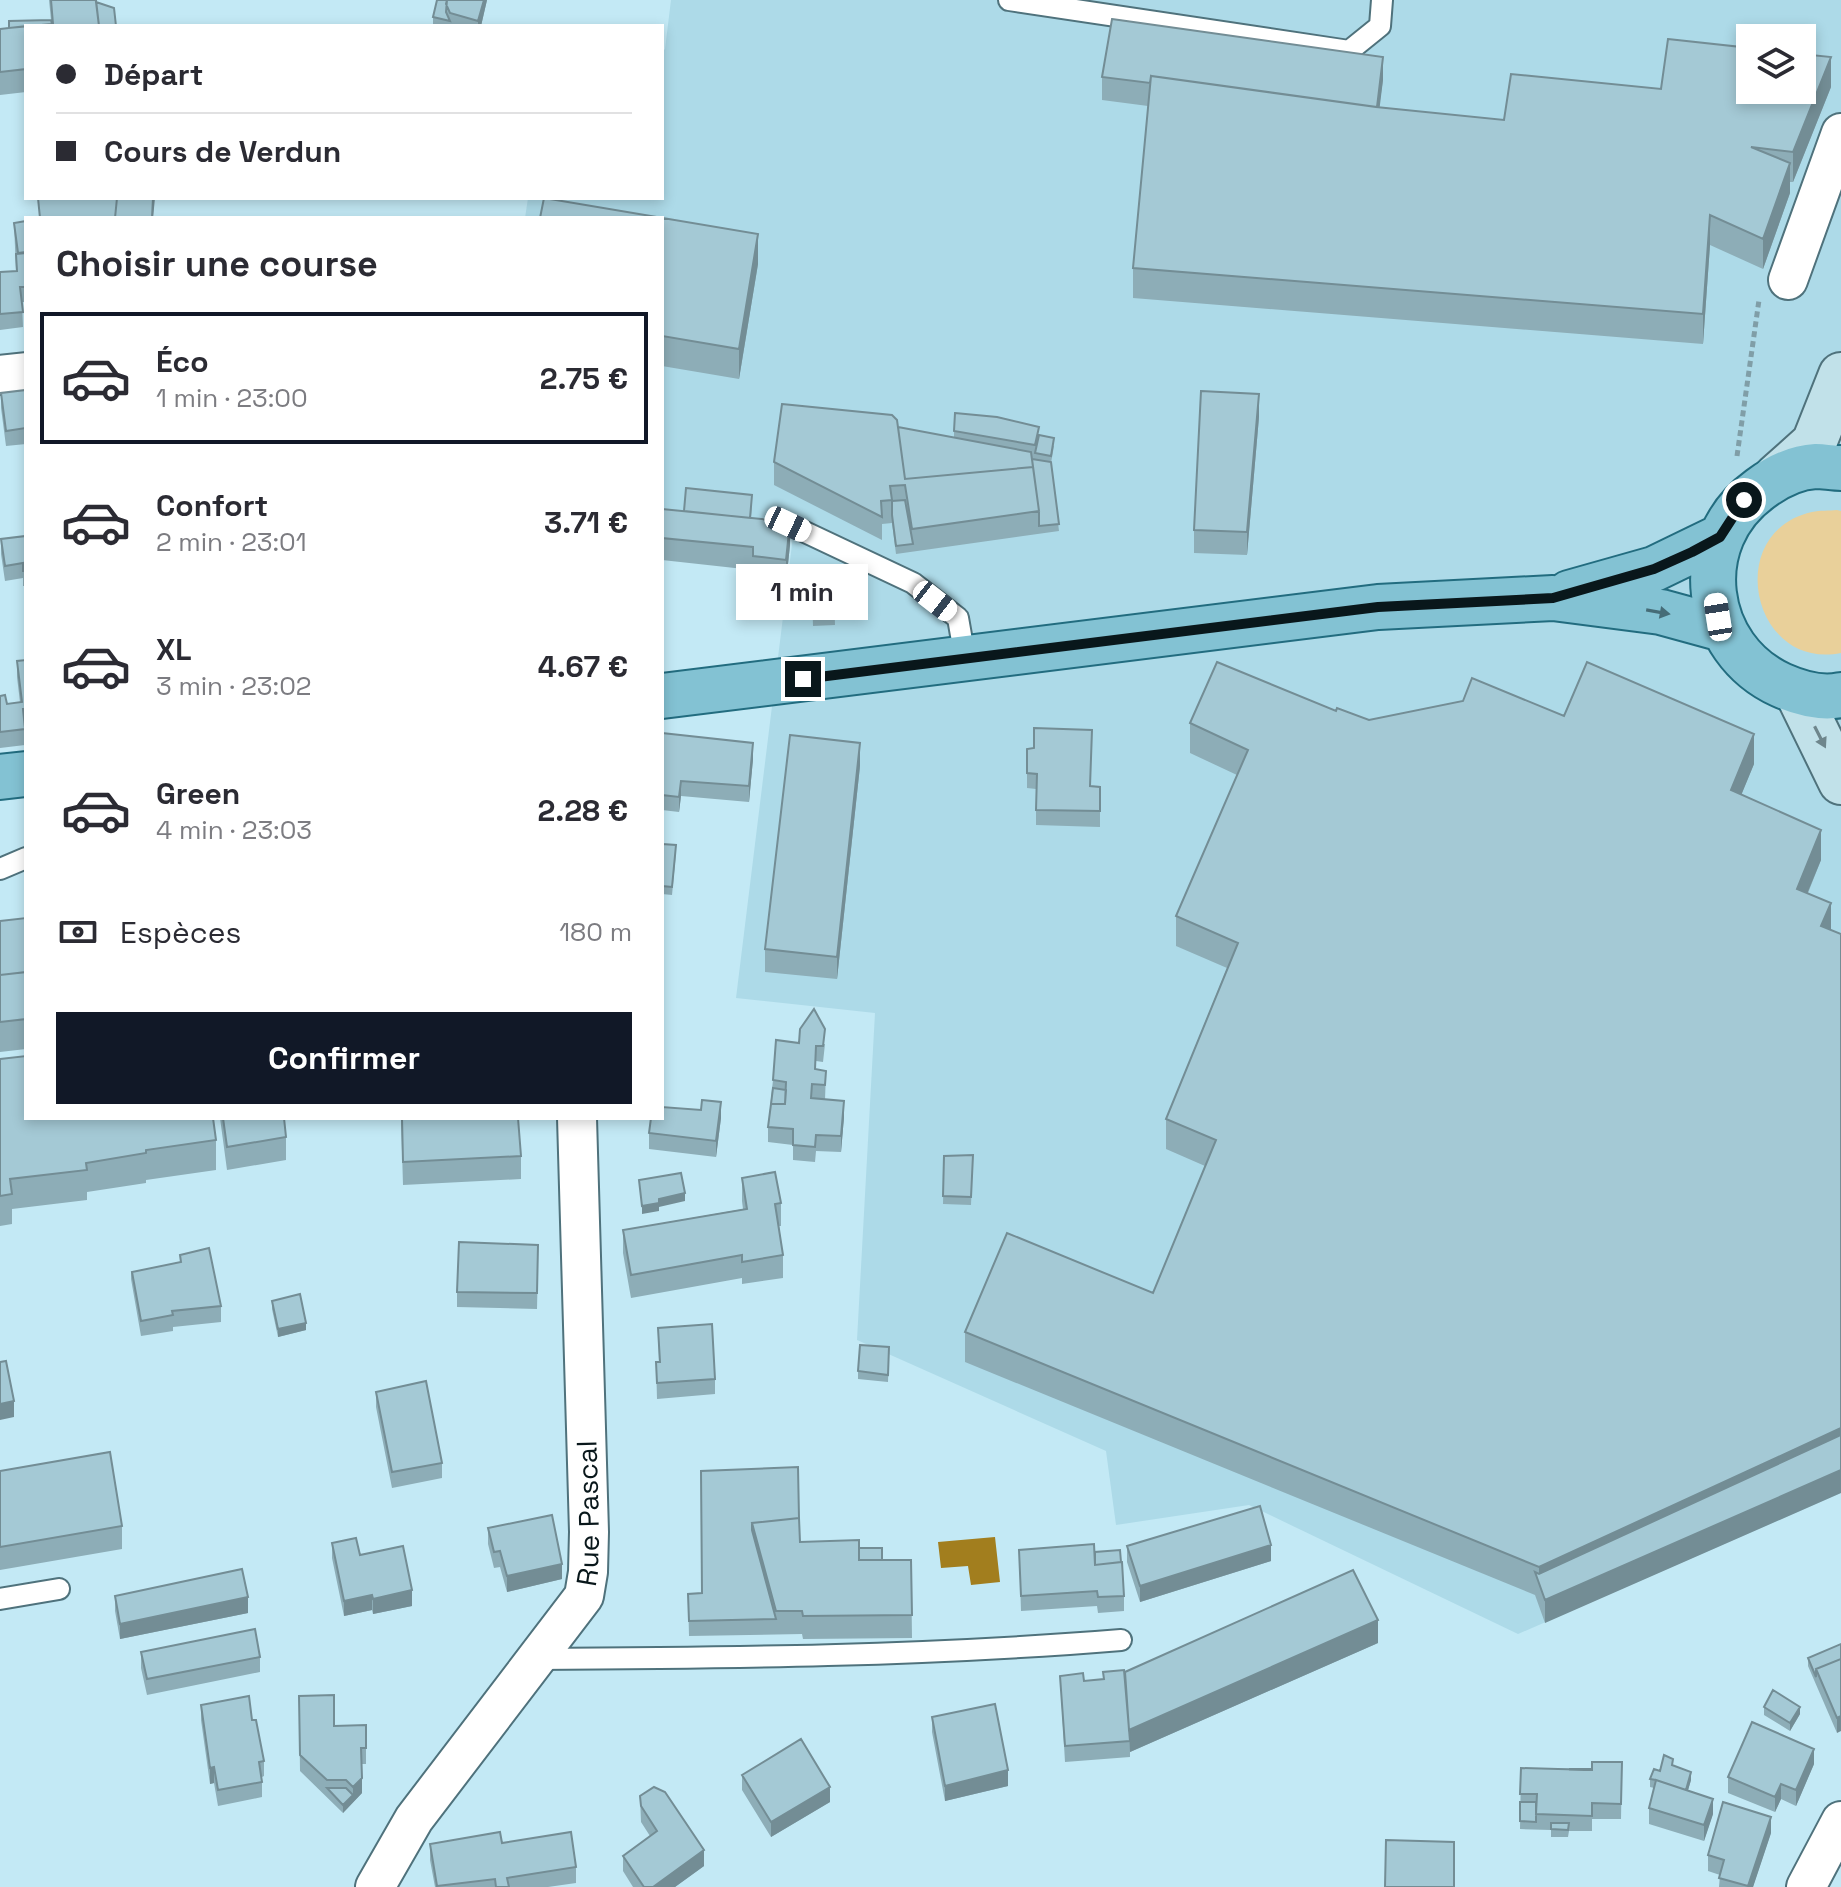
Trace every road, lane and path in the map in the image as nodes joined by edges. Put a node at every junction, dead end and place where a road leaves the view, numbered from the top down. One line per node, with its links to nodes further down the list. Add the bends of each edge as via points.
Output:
1 (1009, 0): 2 (lane, via 1349,51 1380,26)
2 (1382, 0)
3 (1841, 133): 4 (street)
4 (1788, 280): 9 (path, via 1759,297 1735,471)
5 (24, 372): 6 (street)
6 (0, 375)
7 (1841, 375): 9 (main road, via 1814,443)
8 (1841, 468): 9 (main road, via 1814,466)
9 (1760, 489): 11 (main road)
10 (788, 524): 14 (lane, via 913,583 958,618)
11 (1720, 537): 12 (main road, via 1654,569); 13 (main road, via 1712,580)
12 (1553, 598): 13 (main road, one-way to 13, via 1661,612); 14 (main road, via 1378,607)
13 (1723, 629): 15 (main road, via 1735,651 1762,677)
14 (965, 658): 17 (main road)
15 (1797, 692): 16 (main road); 20 (main road, one-way to 20)
16 (1841, 695)
17 (664, 696)
18 (24, 774): 19 (main road)
19 (0, 777)
20 (1841, 782)
21 (24, 859): 22 (lane)
22 (0, 869)
23 (577, 1120): 27 (street, Rue Pascal, via 588,1572 584,1596)
24 (59, 1589): 25 (lane)
25 (0, 1599)
26 (1121, 1640): 27 (lane, via 1007,1650)
27 (534, 1659): 29 (street, Rue Pascal, via 414,1819)
28 (1841, 1821): 30 (street)
29 (375, 1887)
30 (1806, 1887)

